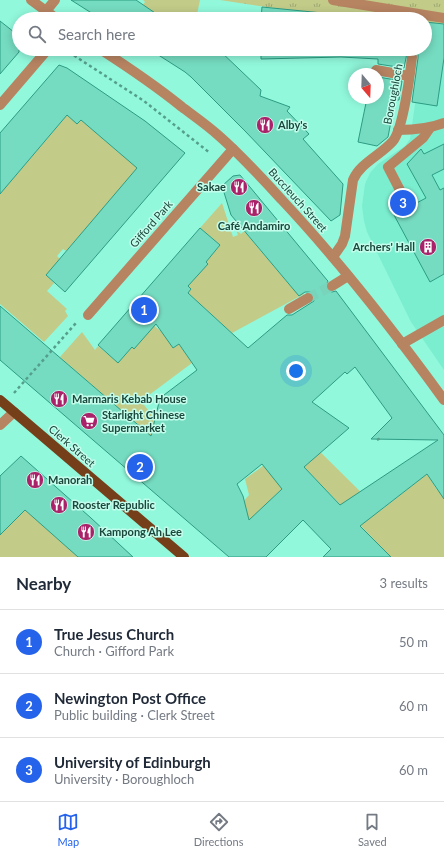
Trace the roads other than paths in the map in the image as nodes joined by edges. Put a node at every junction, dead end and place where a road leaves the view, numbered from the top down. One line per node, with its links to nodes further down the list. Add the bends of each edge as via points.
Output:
1 (31, 0): 4 (street)
2 (56, 0): 4 (street)
3 (333, 0): 5 (street)
4 (46, 12)
5 (407, 12)
6 (432, 16): 7 (street)
7 (444, 18)
8 (42, 56): 13 (street)
9 (110, 56): 17 (street, Buccleuch Street, via 166,94 217,133)
10 (412, 57): 12 (street, Boroughloch)
11 (384, 71): 12 (street)
12 (409, 76): 16 (street, Boroughloch)
13 (0, 104)
14 (444, 123): 15 (street)
15 (430, 128): 16 (street); 18 (street, via 423,138 388,167)
16 (398, 130): 19 (street, Boroughloch, via 392,142 356,175 345,236)
17 (233, 149): 19 (street, Buccleuch Street); 24 (street, Gifford Park)
18 (403, 196)
19 (333, 257): 20 (street, Buccleuch Street)
20 (348, 276): 21 (street); 26 (street, Buccleuch Street)
21 (332, 286)
22 (308, 298): 23 (street)
23 (289, 309)
24 (88, 315)
25 (444, 320): 26 (street)
26 (402, 344): 28 (street, Buccleuch Street)
27 (0, 400): 29 (main road, Clerk Street)
28 (444, 400)
29 (14, 412): 30 (street); 31 (main road, Clerk Street)
30 (0, 425)
31 (184, 557)

